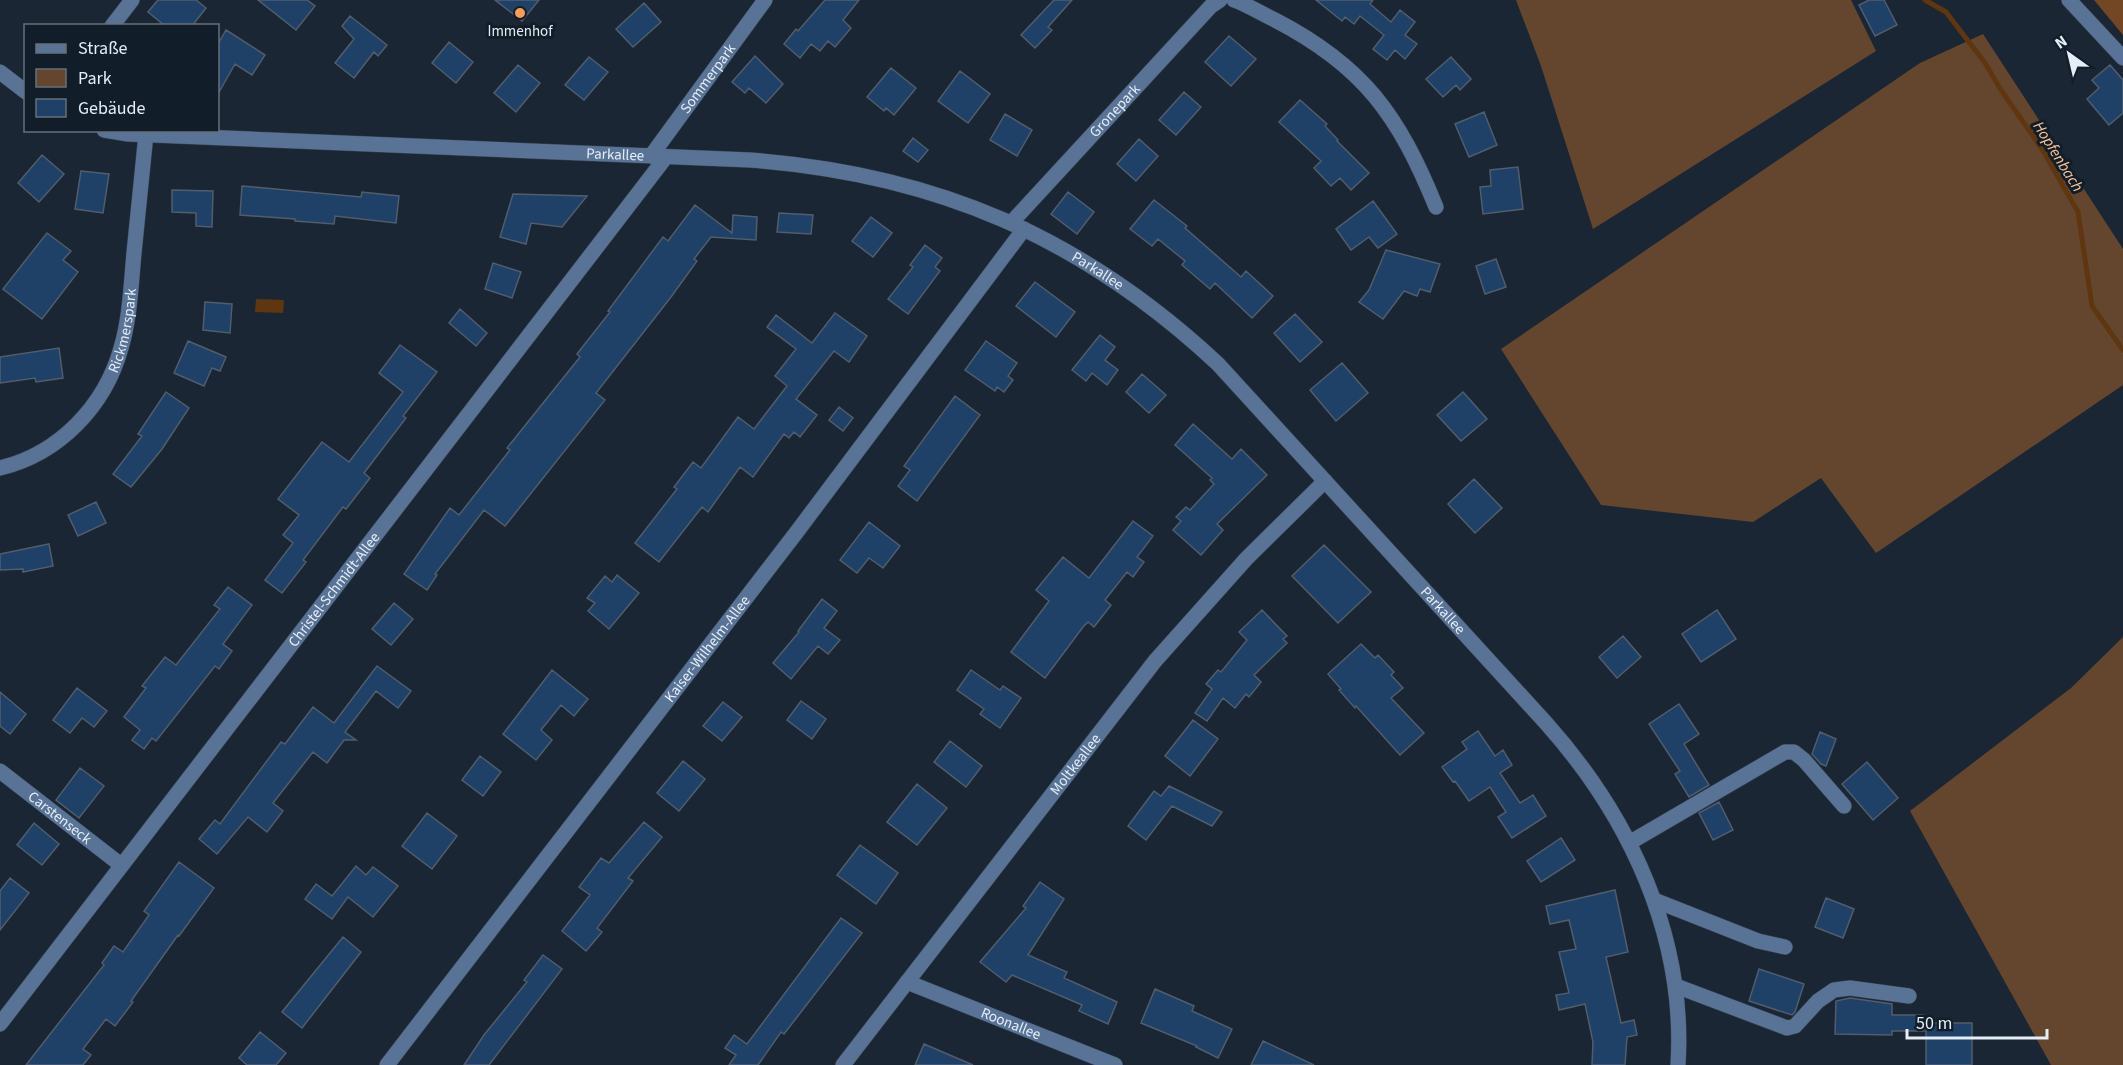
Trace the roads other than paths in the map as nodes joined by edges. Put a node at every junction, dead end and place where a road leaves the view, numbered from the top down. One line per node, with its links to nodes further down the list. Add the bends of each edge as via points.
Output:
1 (132, 0): 6 (street)
2 (765, 0): 12 (street, Sommerpark)
3 (1220, 0): 14 (street, Gronepark)
4 (1234, 0): 13 (street, via 1312,41 1366,85 1407,141)
5 (2069, 0): 7 (street)
6 (114, 24)
7 (2123, 58)
8 (0, 72): 9 (street)
9 (24, 90)
10 (125, 132): 11 (street, Parkallee)
11 (146, 134): 12 (street, Parkallee); 15 (street, Rickmerspark, via 128,315 115,366 93,405 65,435 41,453)
12 (658, 157): 14 (street, Parkallee, via 788,163 862,174 934,193); 20 (street, Christel-Schmidt-Allee)
13 (1436, 207)
14 (1017, 226): 16 (street, Parkallee, via 1101,271 1162,314 1218,364); 27 (street, Kaiser-Wilhelm-Allee, via 796,533)
15 (0, 468)
16 (1326, 481): 19 (street, Parkallee, via 1558,736 1601,794); 23 (street, Moltkeallee, via 1246,559 1155,661)
17 (0, 771): 20 (street, Carstenseck)
18 (1844, 806): 19 (street, via 1804,760 1794,752 1785,752)
19 (1629, 843): 21 (street, Parkallee)
20 (122, 866): 26 (street, Christel-Schmidt-Allee)
21 (1654, 900): 22 (street, via 1758,941); 24 (street, Parkallee)
22 (1785, 947)
23 (907, 982): 28 (street, Moltkeallee); 29 (street, Roonallee)
24 (1676, 986): 25 (street, via 1787,1028 1795,1026 1834,990 1850,988); 30 (street, Parkallee)
25 (1909, 996)
26 (0, 1024)
27 (387, 1065)
28 (843, 1065)
29 (1115, 1065)
30 (1678, 1065)

